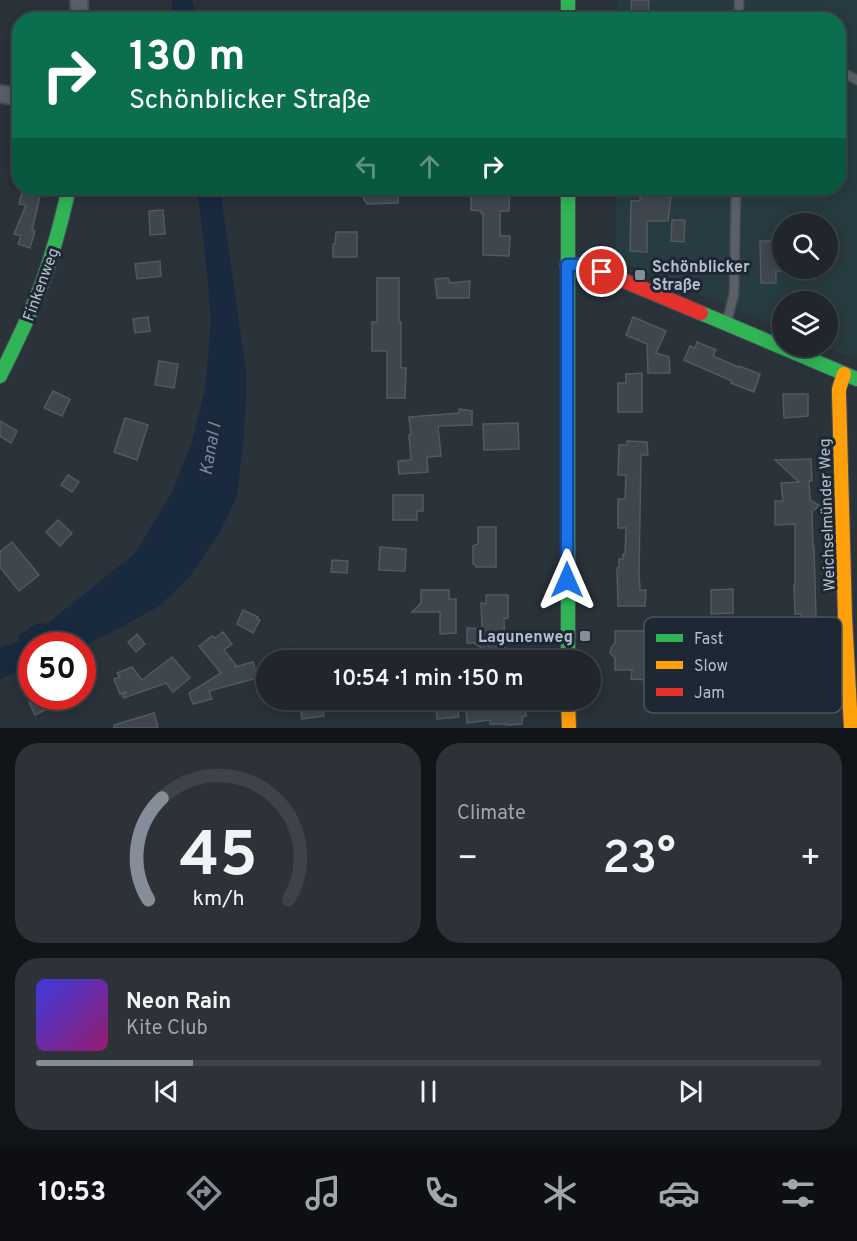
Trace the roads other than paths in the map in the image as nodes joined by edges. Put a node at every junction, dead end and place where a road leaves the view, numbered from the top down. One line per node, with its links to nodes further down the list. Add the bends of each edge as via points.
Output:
1 (68, 195): 6 (street, Finkenweg, via 39,293)
2 (568, 195): 4 (street)
3 (736, 195): 5 (lane, via 734,294)
4 (567, 265): 5 (street, via 586,265); 8 (street)
5 (727, 324): 7 (street)
6 (0, 376)
7 (851, 377): 11 (street, Weichselmünder Weg, via 839,389)
8 (568, 650)
9 (568, 710): 10 (street)
10 (569, 728)
11 (851, 728)

